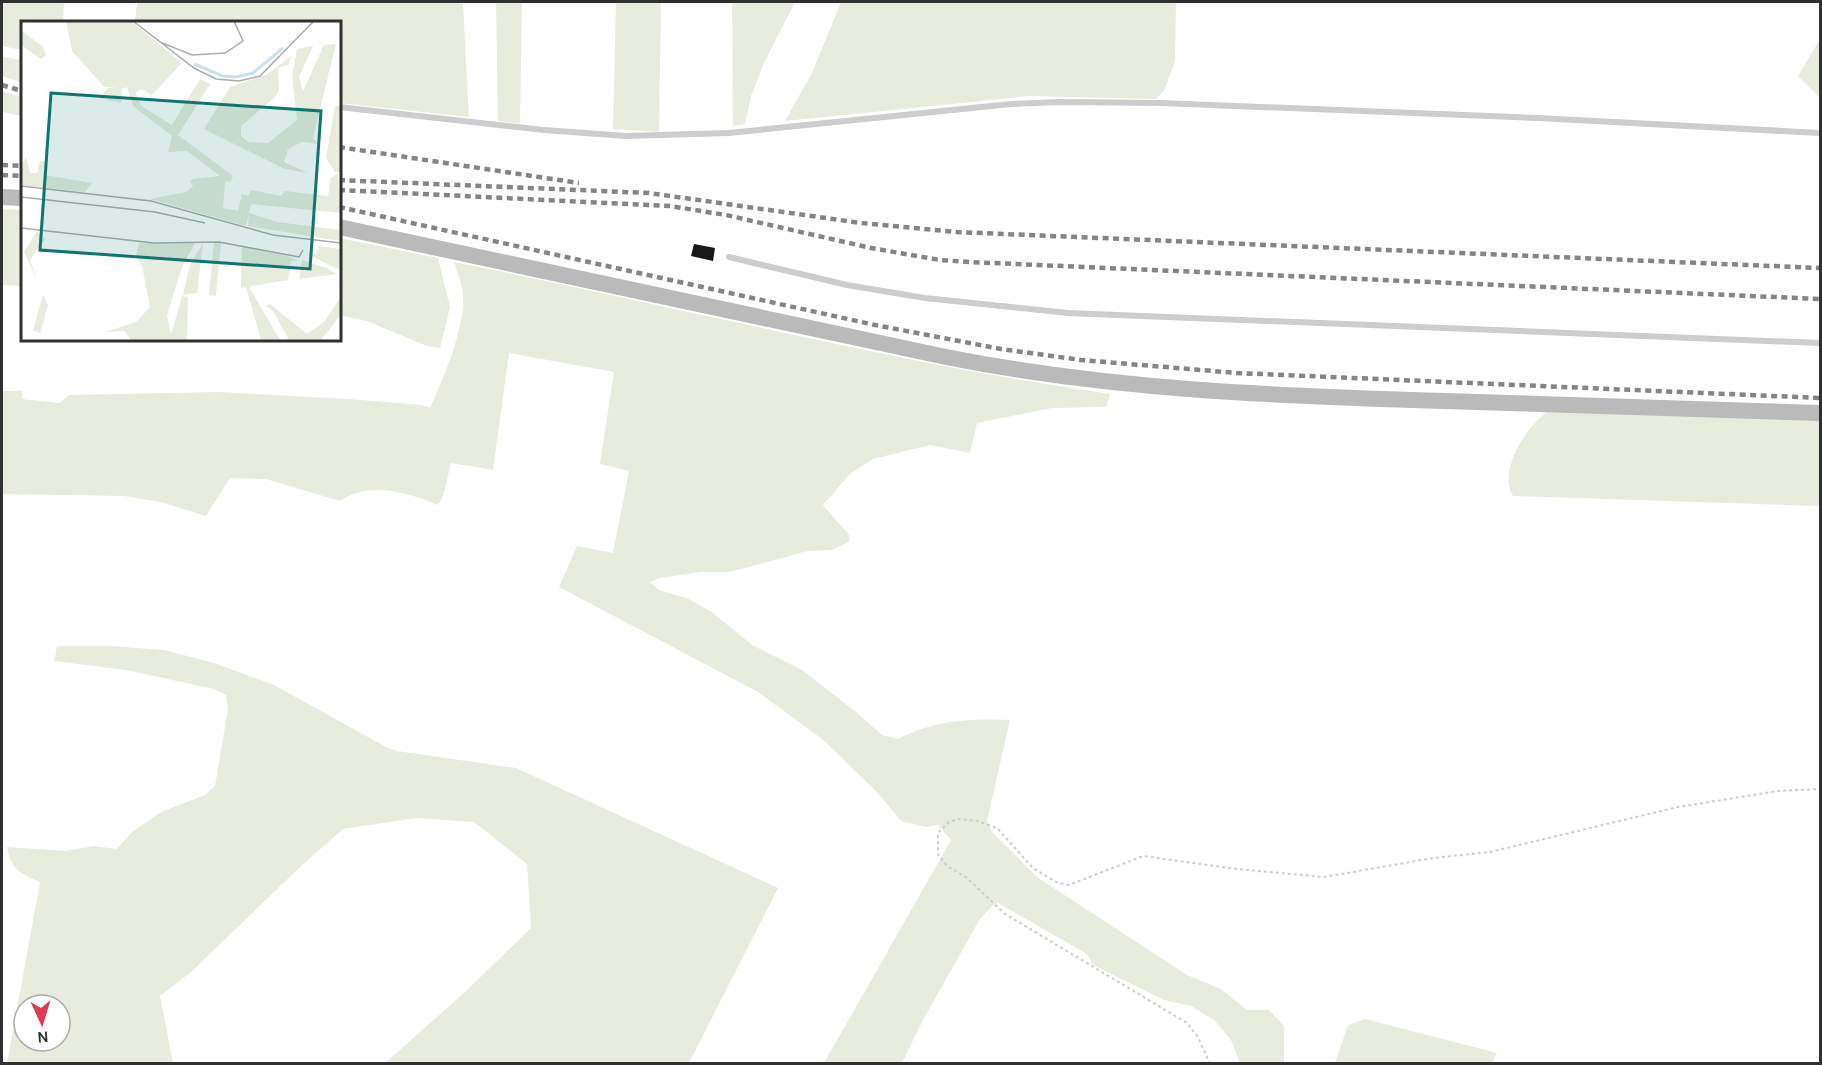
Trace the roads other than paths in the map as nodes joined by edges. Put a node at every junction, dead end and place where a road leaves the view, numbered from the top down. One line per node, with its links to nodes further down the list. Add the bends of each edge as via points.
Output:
1 (340, 107): 2 (lane, via 626,136 729,133 1060,102 1538,118)
2 (1821, 133)
3 (2, 197): 4 (main road)
4 (21, 198)
5 (340, 227): 8 (main road, via 946,357 1103,383 1281,396)
6 (729, 257): 7 (lane, via 914,297 1068,313)
7 (1821, 344)
8 (1821, 413)

